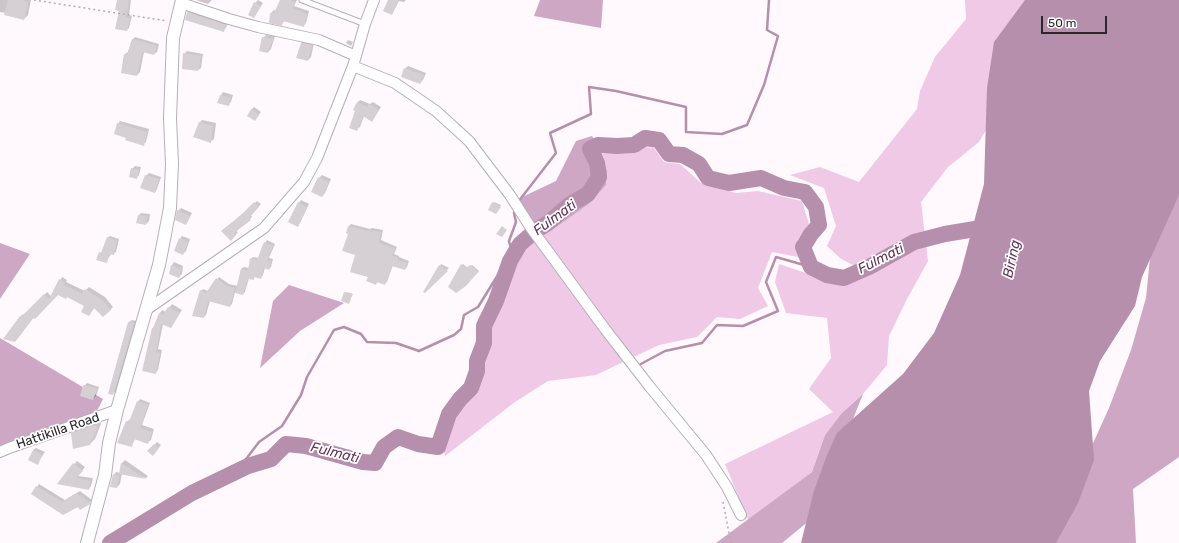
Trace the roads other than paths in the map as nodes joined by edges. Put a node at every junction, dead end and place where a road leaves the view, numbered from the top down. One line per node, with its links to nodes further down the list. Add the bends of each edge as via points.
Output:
1 (302, 0): 4 (lane)
2 (374, 0): 4 (street)
3 (182, 2): 5 (street, via 229,19 319,40); 6 (street, via 173,38 170,94 170,208 159,265)
4 (364, 24): 5 (street)
5 (354, 61): 6 (street, via 317,158 304,182 264,228); 9 (street, via 395,83 436,111 469,141 605,329 706,455 728,487)
6 (146, 310): 7 (street)
7 (117, 410): 8 (street, Hattikilla Road); 10 (street)
8 (0, 452)
9 (741, 515)
10 (87, 543)

